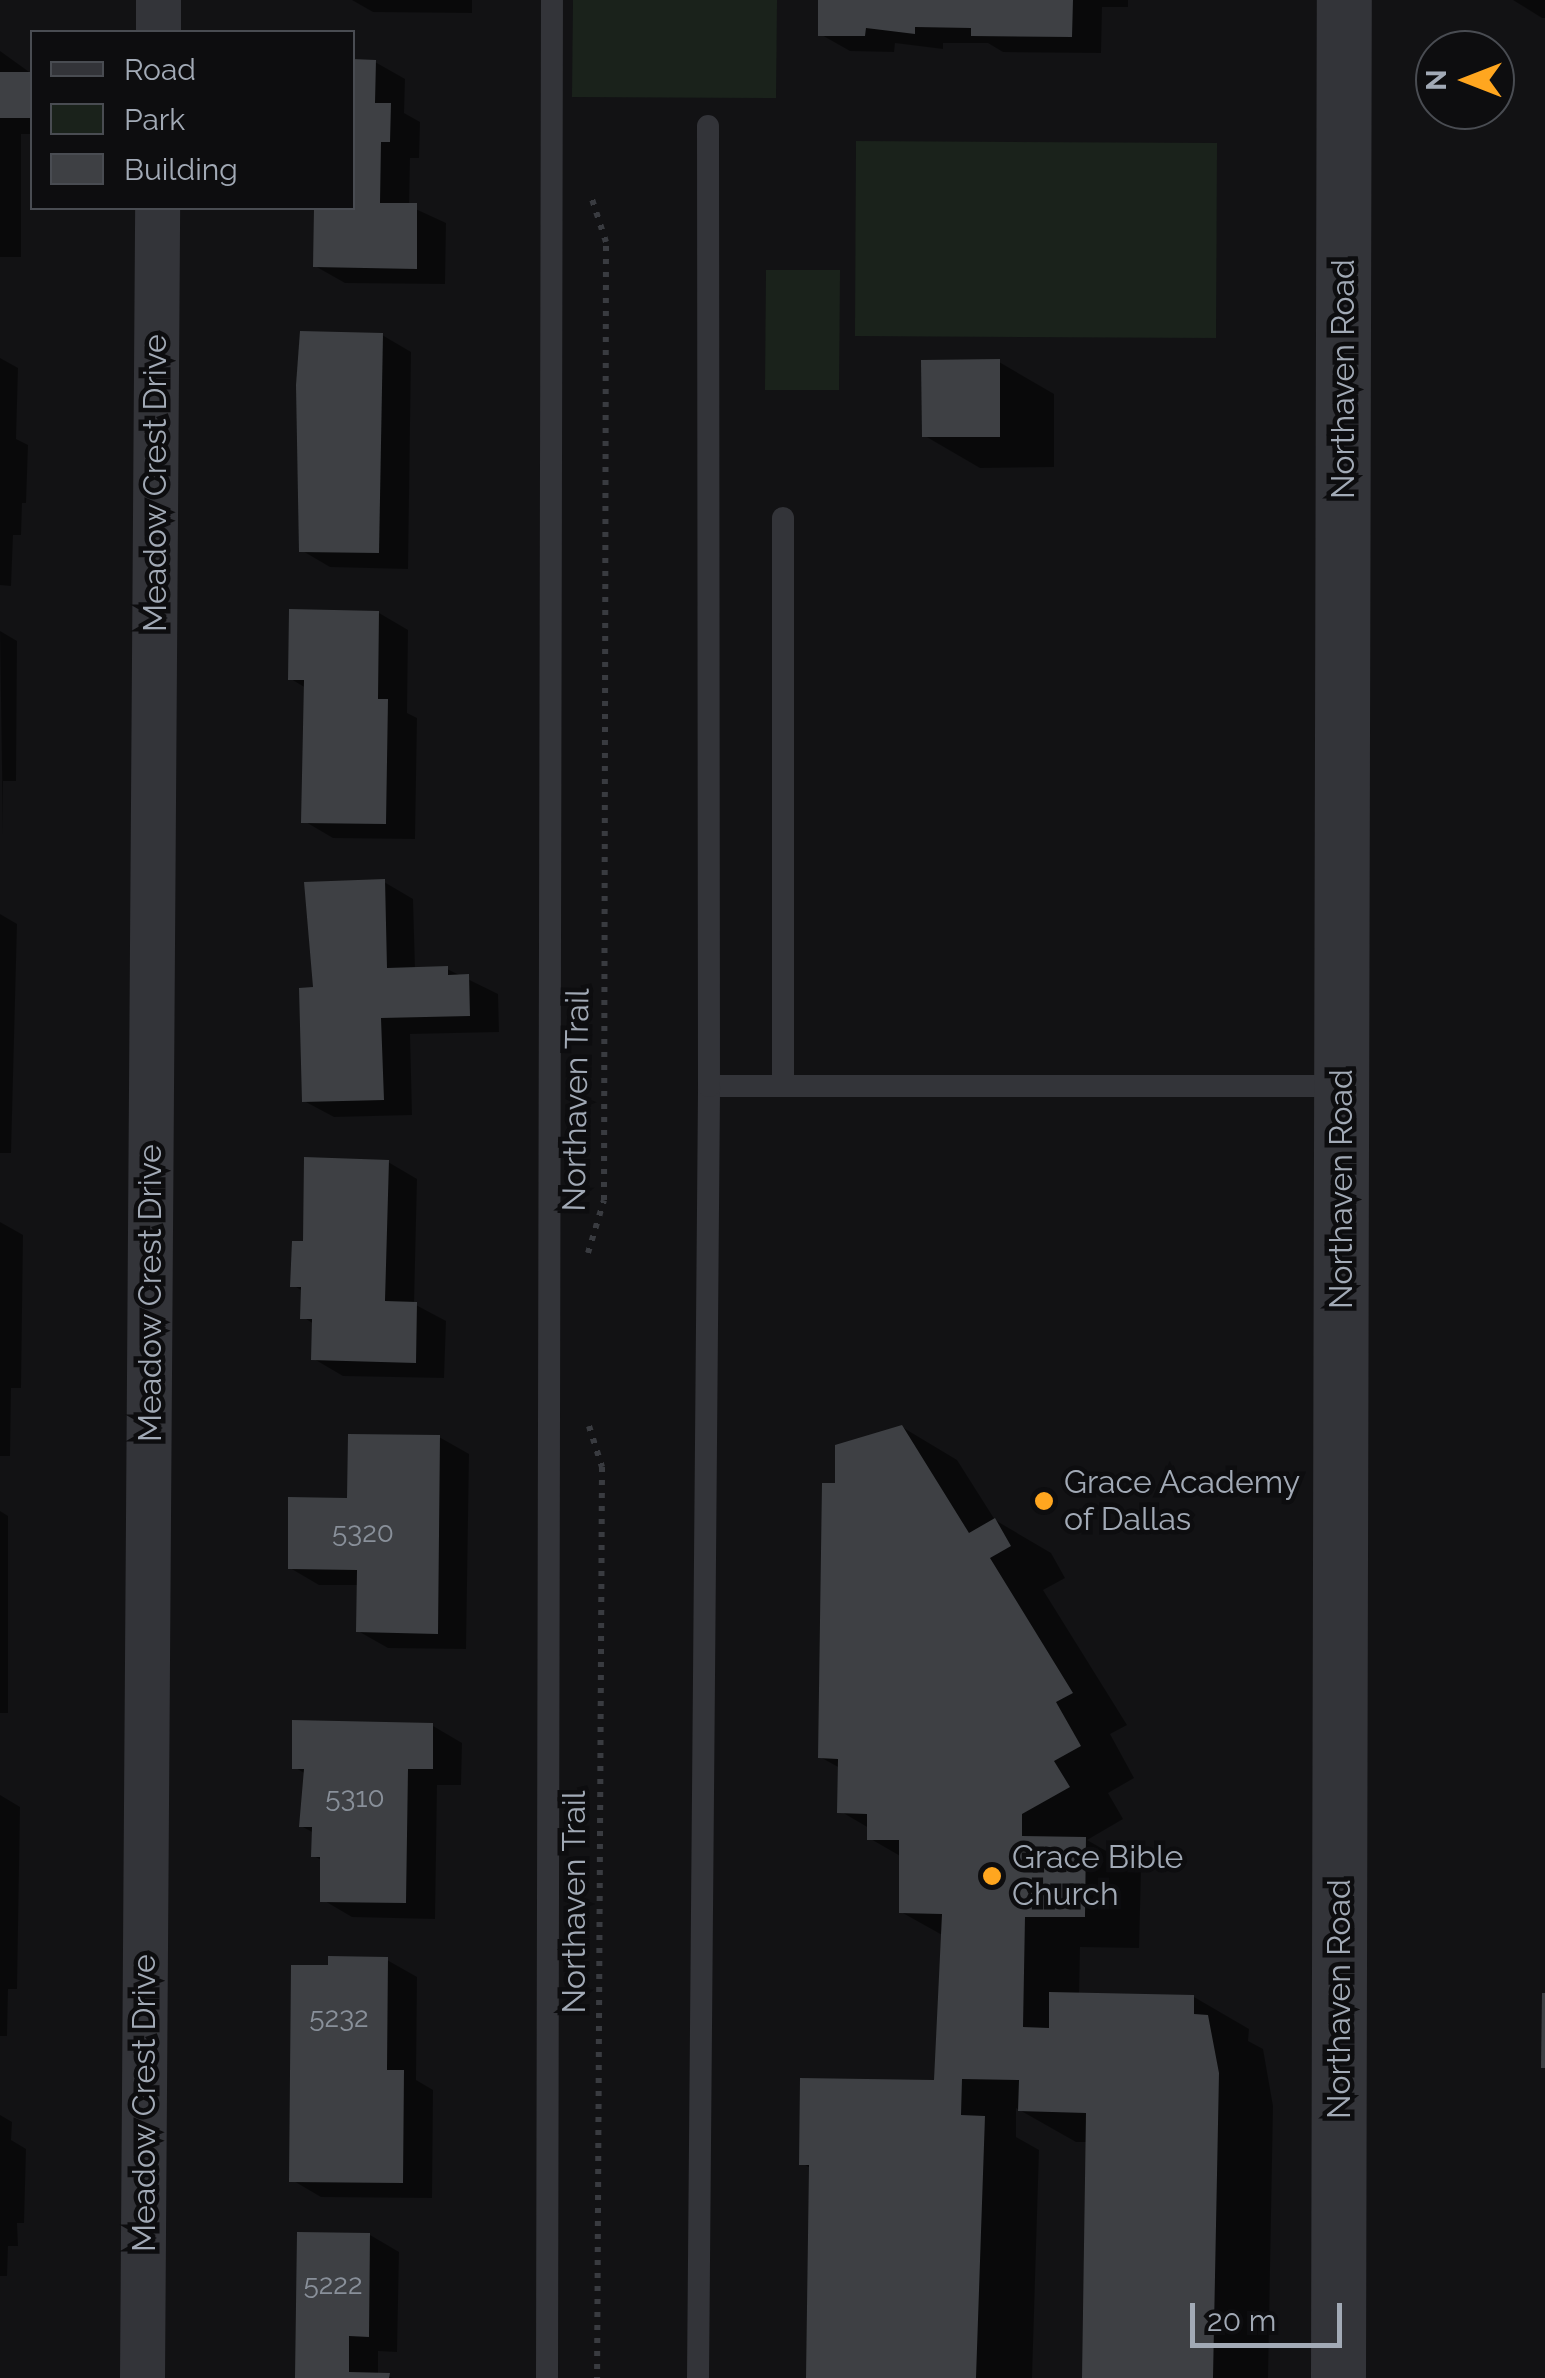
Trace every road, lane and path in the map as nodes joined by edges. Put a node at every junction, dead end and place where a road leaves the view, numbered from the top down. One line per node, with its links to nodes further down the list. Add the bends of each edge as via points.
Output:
1 (158, 0): 4 (street)
2 (552, 0): 15 (lane)
3 (1344, 0): 11 (street, Northaven Road)
4 (158, 30)
5 (708, 126): 9 (lane)
6 (589, 188): 12 (path, Northaven Trail, via 606,242 604,1200)
7 (157, 210): 14 (street, Meadow Crest Drive)
8 (783, 518): 10 (lane)
9 (709, 1086): 10 (lane); 17 (lane)
10 (783, 1086): 11 (lane)
11 (1341, 1086): 18 (street, Northaven Road)
12 (581, 1270)
13 (582, 1412): 16 (path, Northaven Trail, via 602,1467)
14 (142, 2378)
15 (546, 2378)
16 (597, 2378)
17 (698, 2378)
18 (1338, 2378)

